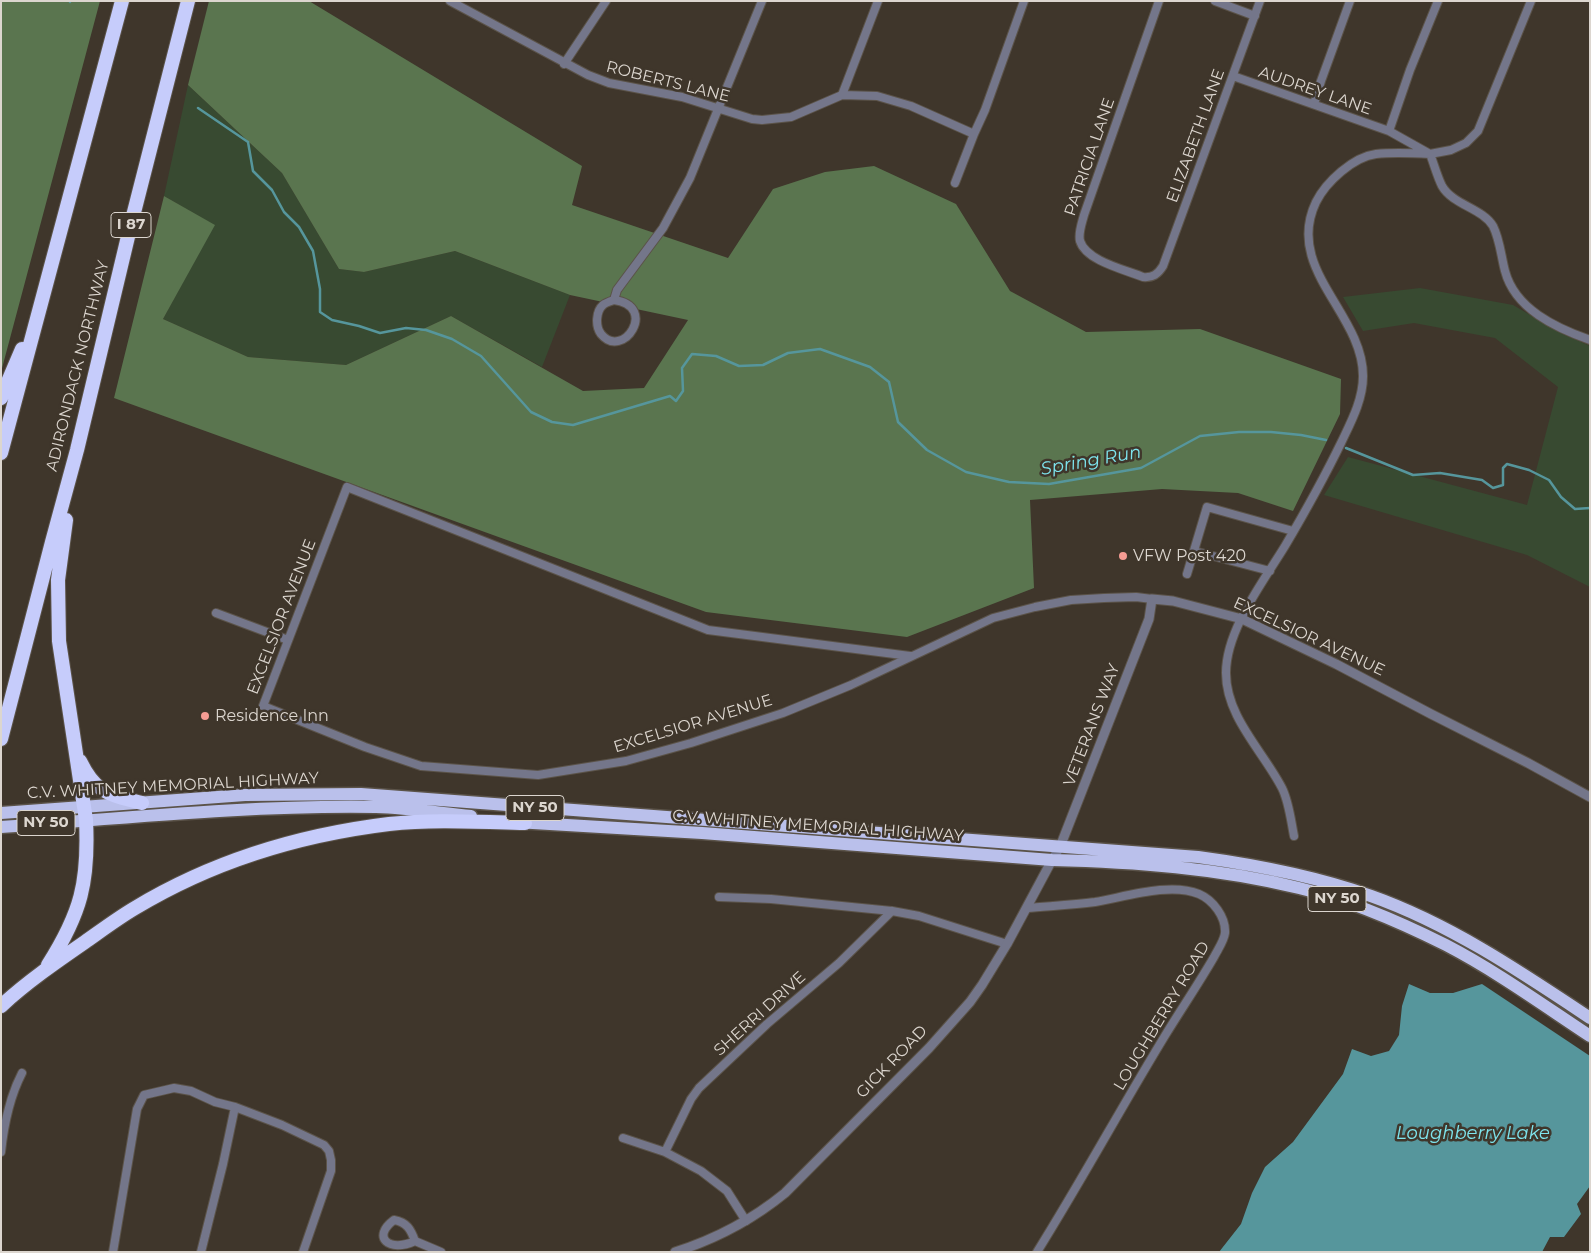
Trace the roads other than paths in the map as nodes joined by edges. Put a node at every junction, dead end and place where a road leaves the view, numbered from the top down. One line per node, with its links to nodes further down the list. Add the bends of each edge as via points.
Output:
1 (122, 1): 25 (highway)
2 (188, 1): 29 (highway, ADIRONDACK NORTHWAY / I 87)
3 (606, 1): 15 (street)
4 (762, 1): 19 (street)
5 (878, 1): 17 (street)
6 (1024, 1): 21 (street)
7 (1159, 1): 24 (street, PATRICIA LANE, via 1080,231 1080,241 1090,255 1143,277)
8 (1215, 1): 14 (street)
9 (1260, 1): 14 (street, ELIZABETH LANE)
10 (1350, 1): 18 (street)
11 (1438, 1): 20 (street)
12 (1531, 1): 22 (street, via 1478,131 1466,143)
13 (452, 2): 15 (street, ROBERTS LANE)
14 (1255, 16): 16 (street, ELIZABETH LANE)
15 (564, 64): 19 (street, ROBERTS LANE, via 609,83 682,97)
16 (1233, 76): 18 (street, AUDREY LANE); 24 (street, ELIZABETH LANE, via 1163,266)
17 (842, 95): 19 (street, ROBERTS LANE, via 791,117 773,120 752,119); 21 (street, ROBERTS LANE, via 877,96 911,106)
18 (1314, 104): 20 (street, AUDREY LANE)
19 (719, 108): 26 (street, via 678,203 617,290)
20 (1389, 131): 22 (street, AUDREY LANE)
21 (974, 134): 23 (street)
22 (1430, 154): 27 (street, via 1443,187 1492,225 1513,292 1539,316 1564,331); 31 (street, via 1373,154 1342,170 1328,183 1310,214 1310,251 1322,284 1360,351 1363,376 1362,391 1353,418)
23 (956, 183)
24 (1153, 277)
25 (45, 293): 28 (highway); 30 (highway)
26 (614, 300): 26 (street, via 603,305 597,320 601,334 617,341 632,333 636,324 630,307 623,301)
27 (1590, 340)
28 (1, 398)
29 (77, 450): 40 (highway, ADIRONDACK NORTHWAY / I 87); 41 (highway, via 61,546 58,588 59,640)
30 (1, 453)
31 (1293, 531): 32 (street, via 1207,506); 33 (street)
32 (1194, 551): 33 (street); 34 (street)
33 (1270, 571): 37 (street)
34 (1187, 574)
35 (1152, 599): 37 (street, EXCELSIOR AVENUE, via 1173,601); 39 (street, EXCELSIOR AVENUE, via 1071,600 1035,607 993,618); 49 (street, VETERANS WAY, via 1149,619)
36 (216, 613): 38 (street)
37 (1242, 619): 42 (street, EXCELSIOR AVENUE, via 1336,664); 48 (street, via 1230,650 1227,690 1239,719 1284,790)
38 (288, 640): 39 (street, EXCELSIOR AVENUE, via 263,706 421,766 538,775 626,761 691,744 783,713); 39 (street, EXCELSIOR AVENUE, via 347,487 708,630)
39 (910, 656)
40 (1, 739)
41 (74, 747): 43 (highway, via 87,775 102,790); 45 (highway)
42 (1590, 797)
43 (142, 803): 45 (highway, C.V. WHITNEY MEMORIAL HIGHWAY / NY 50); 49 (highway, C.V. WHITNEY MEMORIAL HIGHWAY / NY 50, via 253,795 361,794)
44 (5, 813): 45 (highway, C.V. WHITNEY MEMORIAL HIGHWAY / NY 50)
45 (84, 814): 46 (highway, C.V. WHITNEY MEMORIAL HIGHWAY / NY 50, via 378,807); 47 (highway, C.V. WHITNEY MEMORIAL HIGHWAY / NY 50); 55 (highway, via 87,843 83,891 63,940)
46 (525, 823): 50 (highway, C.V. WHITNEY MEMORIAL HIGHWAY / NY 50); 55 (highway, via 389,824 327,834 258,852 209,870 154,897)
47 (3, 826)
48 (1294, 836)
49 (1060, 848): 50 (street, VETERANS WAY); 57 (highway, C.V. WHITNEY MEMORIAL HIGHWAY / NY 50, via 1153,853 1240,863 1349,889 1390,903 1457,934)
50 (1052, 860): 52 (street, GICK ROAD); 58 (highway, C.V. WHITNEY MEMORIAL HIGHWAY / NY 50, via 1237,875 1334,898 1448,946)
51 (719, 897): 53 (street)
52 (1027, 908): 54 (street, GICK ROAD); 71 (street, LOUGHBERRY ROAD, via 1185,890 1199,894 1216,906 1225,933 1200,983 1166,1033)
53 (892, 911): 54 (street); 63 (street, SHERRI DRIVE, via 839,963 699,1088)
54 (1007, 944): 64 (street, GICK ROAD, via 970,1002 929,1048 785,1192)
55 (45, 970): 56 (highway)
56 (1, 1006)
57 (1590, 1018)
58 (1590, 1036)
59 (22, 1073): 62 (street, via 9,1105)
60 (235, 1107): 66 (street, via 174,1088 144,1095 137,1109); 67 (street); 68 (street, via 318,1141 329,1151 331,1171)
61 (623, 1138): 63 (street)
62 (1, 1152)
63 (665, 1152): 64 (street, via 727,1190)
64 (746, 1221): 70 (street, GICK ROAD)
65 (415, 1241): 65 (street, via 400,1250 392,1249 386,1246 383,1238 386,1227 394,1220 402,1221 411,1230); 69 (street)
66 (113, 1252)
67 (201, 1252)
68 (303, 1252)
69 (440, 1252)
70 (675, 1252)
71 (1037, 1252)

